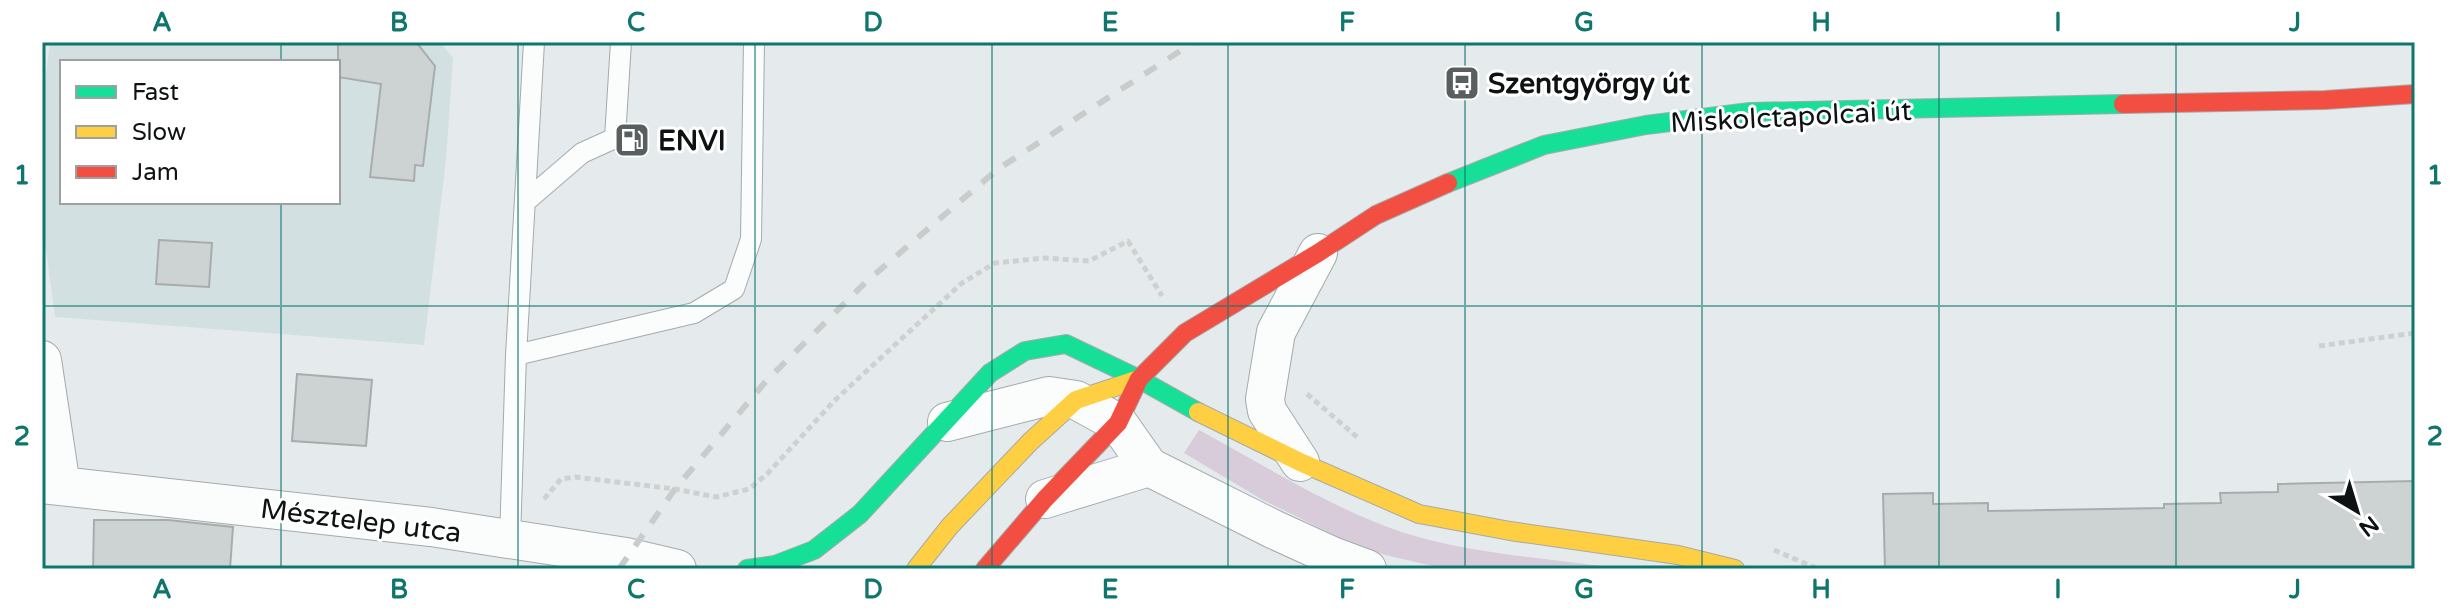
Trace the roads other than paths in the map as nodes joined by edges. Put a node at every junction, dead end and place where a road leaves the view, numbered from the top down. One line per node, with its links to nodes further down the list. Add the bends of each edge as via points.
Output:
1 (534, 42): 5 (lane)
2 (621, 42): 5 (lane, via 615,138 582,153)
3 (754, 42): 7 (lane, via 751,239 734,289 694,313)
4 (2415, 94): 6 (street, Miskolctapolcai út, via 1750,112 1646,125 1544,145 1376,215)
5 (525, 202): 7 (lane)
6 (1318, 253): 9 (street, Miskolctapolcai út, via 1185,333); 13 (street, via 1276,332 1265,399 1267,411)
7 (516, 355): 17 (lane)
8 (42, 360): 15 (street)
9 (1139, 379): 10 (street, Miskolctapolcai út); 11 (street, via 1066,344 1025,351 990,373); 12 (street, Miskolctapolcai út); 13 (street, via 1196,413)
10 (1076, 400): 11 (street, via 1049,396); 12 (street); 20 (street, Miskolctapolcai út, via 1030,442)
11 (947, 422): 19 (street, via 860,514 814,550)
12 (1118, 423): 14 (street); 16 (street, Miskolctapolcai út)
13 (1300, 462): 23 (street, via 1419,514 1678,555)
14 (1149, 467): 16 (street); 22 (street)
15 (52, 485): 17 (street, Mésztelep utca)
16 (1045, 499): 21 (street, Miskolctapolcai út)
17 (510, 539): 18 (street, Mésztelep utca)
18 (677, 569)
19 (747, 569)
20 (916, 569)
21 (985, 569)
22 (1367, 569)
23 (1735, 569)

